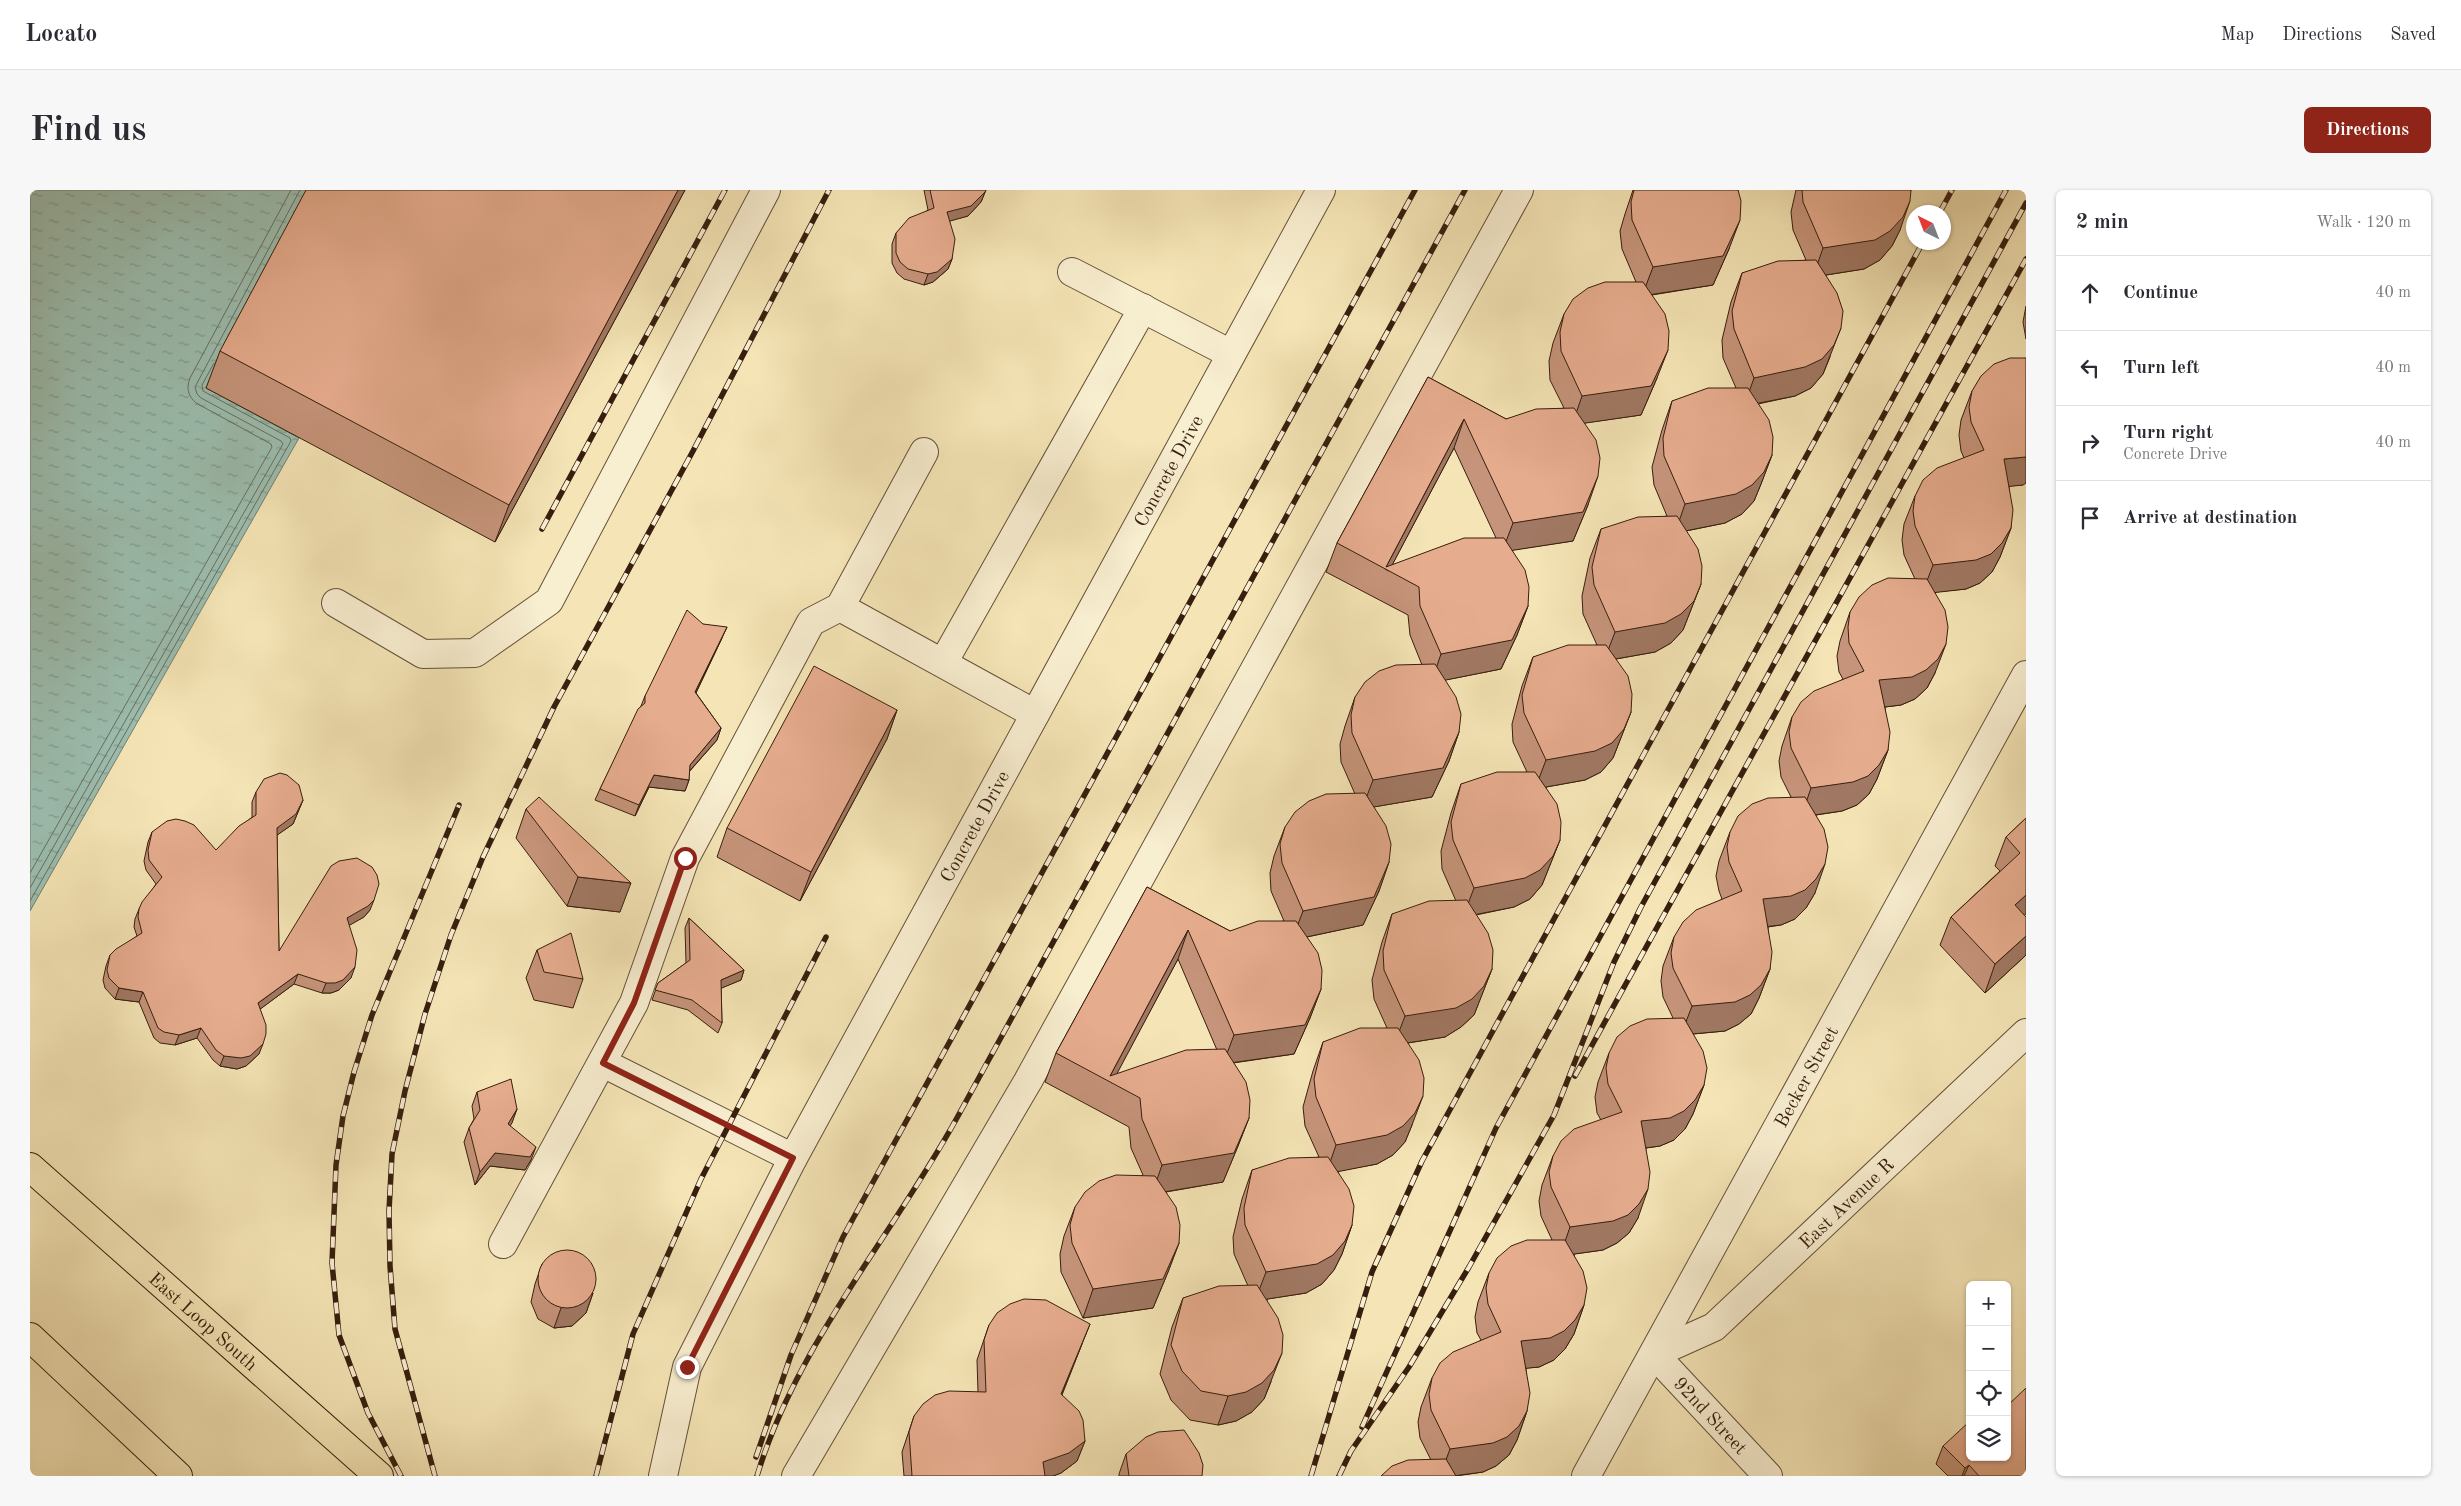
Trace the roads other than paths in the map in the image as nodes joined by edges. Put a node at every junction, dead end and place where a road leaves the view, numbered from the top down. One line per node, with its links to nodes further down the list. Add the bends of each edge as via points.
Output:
1 (766, 190): 8 (street, via 549,600 475,653 423,654)
2 (1321, 190): 6 (street, Concrete Drive)
3 (1519, 190): 23 (street, via 1028,1081)
4 (1072, 272): 5 (street)
5 (1143, 308): 6 (street); 10 (street)
6 (1231, 354): 12 (street, Concrete Drive)
7 (924, 452): 9 (street)
8 (336, 603)
9 (840, 607): 10 (street); 14 (street, via 811,622 685,858 634,1003)
10 (943, 663): 12 (street)
11 (2026, 675): 19 (street, Becker Street)
12 (1035, 714): 15 (street, Concrete Drive)
13 (2026, 1033): 19 (street, East Avenue R, via 1714,1327)
14 (603, 1063): 15 (street); 17 (street)
15 (793, 1158): 22 (street, Concrete Drive, via 687,1367)
16 (30, 1167): 21 (highway, East Loop South)
17 (503, 1244)
18 (30, 1337): 20 (highway)
19 (1654, 1354): 24 (street, Becker Street); 25 (street, 92nd Street)
20 (178, 1476)
21 (379, 1476)
22 (663, 1476)
23 (796, 1476)
24 (1586, 1476)
25 (1768, 1476)

